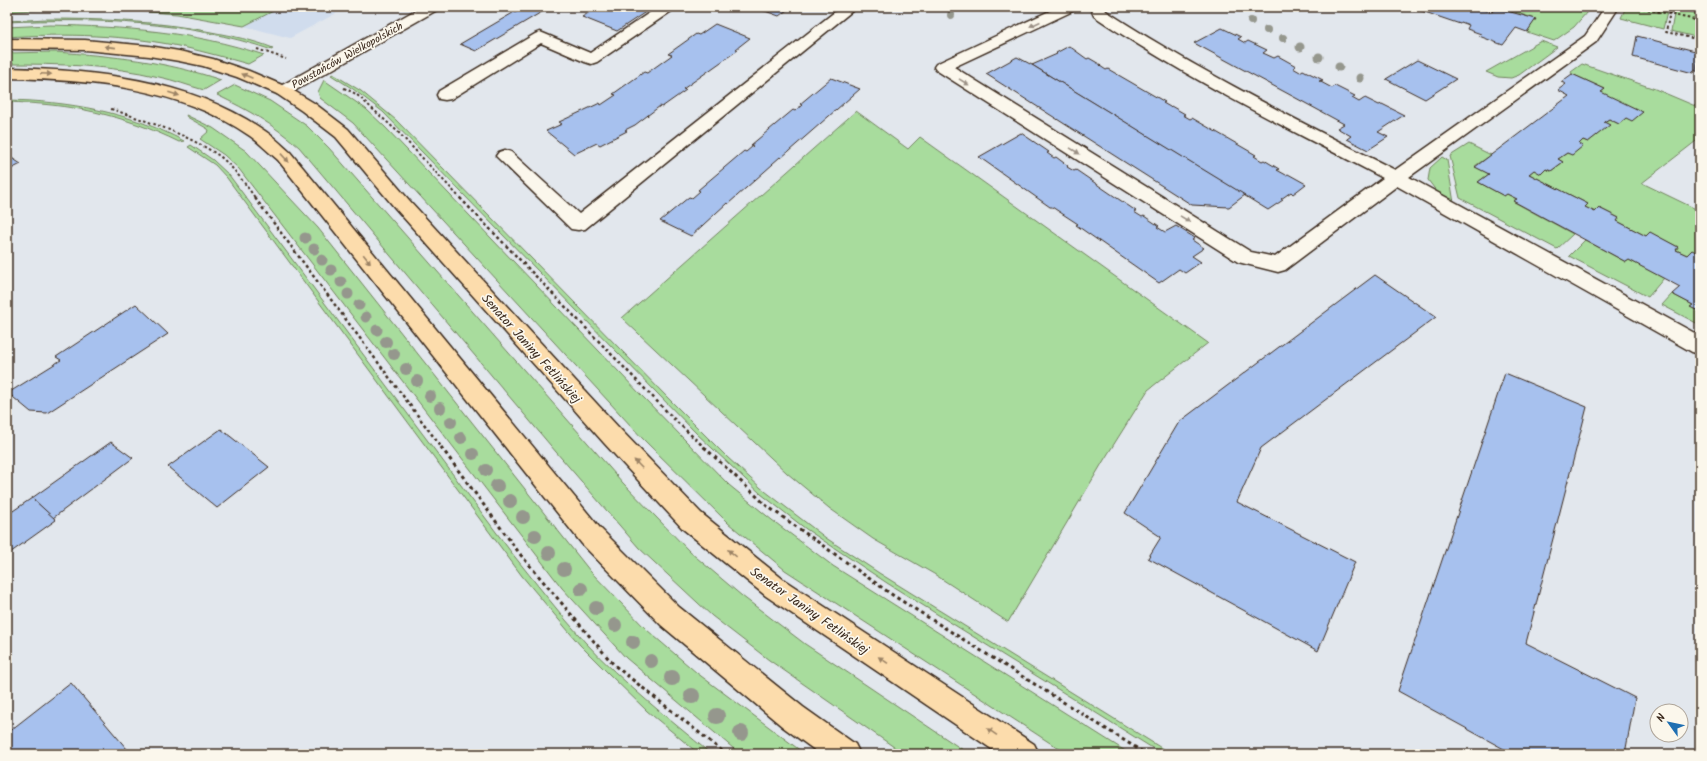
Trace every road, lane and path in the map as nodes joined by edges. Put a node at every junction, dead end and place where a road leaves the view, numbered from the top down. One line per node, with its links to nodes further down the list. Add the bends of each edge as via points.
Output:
1 (432, 7): 15 (street, Powstańców Wielkopolskich)
2 (668, 7): 17 (street, via 591,59 540,37)
3 (850, 7): 19 (street, via 578,224)
4 (1070, 7): 20 (street, one-way to 20, via 942,67 1245,257 1278,265)
5 (1097, 7): 20 (street, via 1099,13 1137,40 1253,105)
6 (1612, 7): 20 (street, via 1591,39)
7 (1636, 7): 9 (path)
8 (1671, 7): 9 (path)
9 (1669, 14): 10 (path); 11 (path, via 1666,32)
10 (1700, 21)
11 (1700, 40)
12 (7, 44): 16 (main road, Senator Janiny Fetlińskiej, one-way to 12, via 236,71 171,54 85,45)
13 (254, 48): 15 (path, via 296,62)
14 (7, 73): 23 (main road, one-way to 23, via 56,74 136,84 197,102 233,118 255,132 284,156 591,536 670,616 793,717)
15 (318, 73): 16 (street, Powstańców Wielkopolskich); 25 (path, via 356,94 398,132 676,421 766,506 894,596)
16 (283, 91): 24 (main road, Senator Janiny Fetlińskiej, one-way to 16, via 775,588 692,521 412,216 342,133)
17 (445, 95)
18 (109, 109): 22 (path, via 191,140 219,156 241,179 520,554 614,665)
19 (505, 156)
20 (1396, 178): 21 (street)
21 (1700, 346)
22 (726, 754)
23 (845, 754)
24 (1024, 754)
25 (1146, 754)

